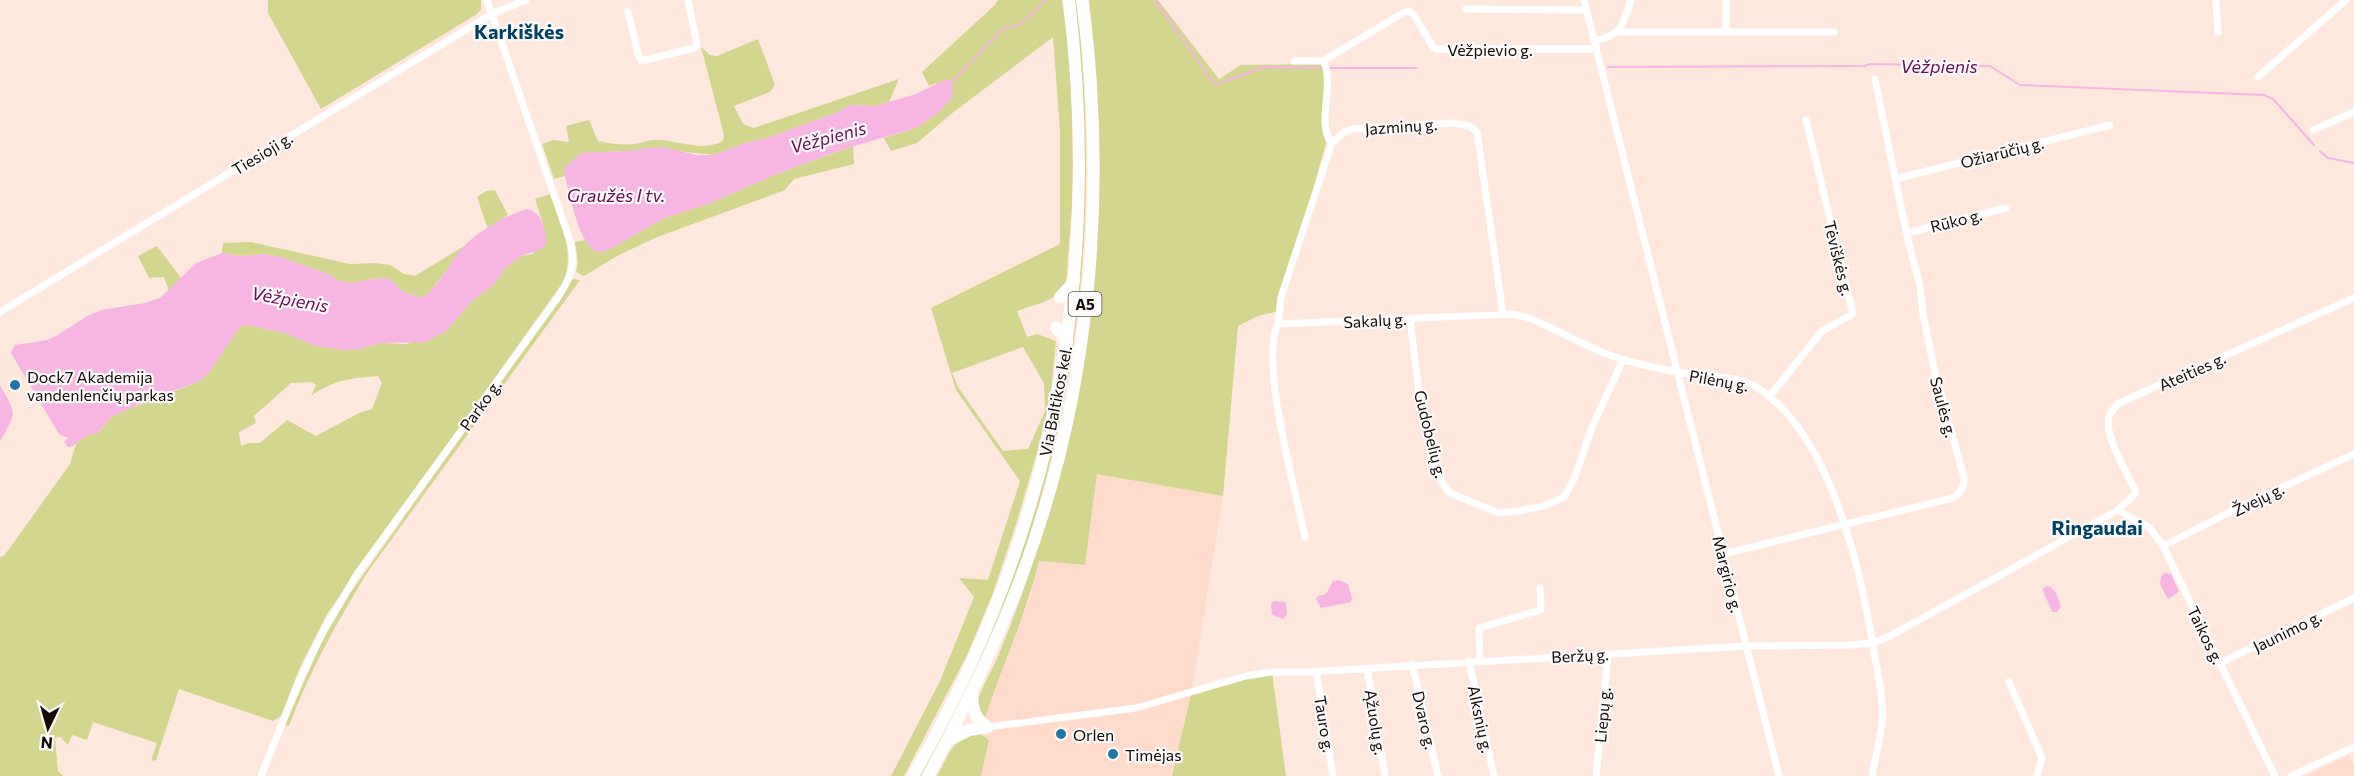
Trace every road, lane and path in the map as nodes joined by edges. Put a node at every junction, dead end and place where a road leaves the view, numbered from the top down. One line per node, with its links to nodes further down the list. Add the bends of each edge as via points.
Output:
1 (487, 0): 14 (street, Parko g.)
2 (526, 0): 14 (street, Tiesioji g.)
3 (688, 0): 13 (street, via 697,45 642,61)
4 (1069, 0): 32 (highway, Via Baltikos kel. / A5, via 1079,135)
5 (1082, 0): 63 (highway, Via Baltikos kel. / A5, via 1091,101 1092,182 1089,263 1078,356 1056,463 1026,565)
6 (1584, 0): 12 (street, Pilėnų g.)
7 (1630, 0): 15 (street)
8 (1726, 0): 16 (street)
9 (2216, 0): 18 (street)
10 (2346, 0): 22 (street)
11 (1466, 9): 12 (street)
12 (1586, 10): 19 (street, Pilėnų g.)
13 (628, 11)
14 (492, 15): 35 (street, Tiesioji g.); 67 (street, Parko g., via 570,241 571,275 559,297 357,574 300,678)
15 (1618, 32): 16 (street); 19 (street)
16 (1726, 32): 17 (street)
17 (1834, 32)
18 (2218, 32)
19 (1595, 45): 21 (street, Vėžpievio g., via 1437,49 1409,11); 42 (street, Pilėnų g.)
20 (1294, 61): 21 (street)
21 (1323, 61): 28 (street, via 1327,74 1326,133)
22 (2258, 77)
23 (1875, 79): 29 (street, Saulės g.)
24 (2354, 112): 27 (street)
25 (1806, 120): 43 (street, Tėviškės g., via 1853,314 1822,331)
26 (2110, 125): 29 (street, Ožiarūčių g.)
27 (2313, 130)
28 (1332, 143): 36 (street, Jazminų g., via 1343,133 1363,127 1462,123 1474,129 1479,138); 38 (street, via 1281,297)
29 (1895, 179): 31 (street, Saulės g.)
30 (2006, 208): 31 (street, Rūko g.)
31 (1907, 232): 47 (street, Saulės g., via 1935,373 1964,485 1953,498)
32 (1074, 282): 33 (highway); 40 (highway, Via Baltikos kel. / A5)
33 (1060, 297)
34 (2354, 298): 45 (street, Ateities g., via 2119,403 2110,414 2108,426)
35 (0, 312)
36 (1503, 314): 37 (street, Sakalų g.); 41 (street, Sakalų g., via 1529,318)
37 (1410, 319): 38 (street, Sakalų g.); 41 (street, Gudobelių g., via 1420,402 1443,484 1450,493 1499,513 1544,506 1564,497)
38 (1278, 324): 48 (street, via 1272,339 1278,409)
39 (1056, 327): 40 (highway)
40 (1067, 342): 68 (highway, Via Baltikos kel. / A5, via 1049,440 1011,566 964,682)
41 (1623, 360): 42 (street, Sakalų g.)
42 (1678, 372): 43 (street, Pilėnų g., via 1747,382); 50 (street, Margirio g.)
43 (1769, 397): 47 (street, Pilėnų g., via 1810,446 1835,497)
44 (2354, 454): 49 (street, Žvejų g.)
45 (2136, 492): 46 (street, Beržų g.)
46 (2118, 510): 49 (street, Taikos g., via 2150,528); 53 (street, Beržų g.)
47 (1843, 524): 50 (street, Saulės g.); 53 (street, Pilėnų g., via 1852,547)
48 (1305, 537)
49 (2163, 546): 58 (street, Taikos g.)
50 (1722, 554): 54 (street, Margirio g.)
51 (1540, 588): 56 (street, via 1541,610 1479,628)
52 (2354, 598): 58 (street, Jaunimo g.)
53 (1873, 643): 54 (street, Beržų g.); 76 (street, Pilėnų g., via 1882,722)
54 (1746, 646): 55 (street, Beržų g.); 75 (street, Margirio g.)
55 (1608, 654): 56 (street, Beržų g.); 74 (street, Liepų g.)
56 (1480, 660): 57 (street, Beržų g.)
57 (1469, 661): 59 (street, Beržų g.); 73 (street, Alksnių g.)
58 (2220, 663): 78 (street, Taikos g.)
59 (1412, 664): 60 (street, Beržų g.); 72 (street, Dvaro g.)
60 (1367, 668): 61 (street, Beržų g.); 71 (street, Ąžuolų g.)
61 (1316, 671): 64 (street, Beržų g., via 1246,676 1136,708); 70 (street, Tauro g.)
62 (2009, 682): 77 (street, via 2042,758)
63 (972, 694): 64 (highway, via 974,715); 65 (highway, Via Baltikos kel. / A5)
64 (988, 727): 65 (highway, via 969,730)
65 (947, 741): 69 (highway, Via Baltikos kel. / A5)
66 (2353, 749): 79 (street)
67 (261, 776)
68 (913, 776)
69 (928, 776)
70 (1333, 776)
71 (1385, 776)
72 (1437, 776)
73 (1494, 776)
74 (1596, 776)
75 (1779, 776)
76 (1872, 776)
77 (2037, 776)
78 (2275, 776)
79 (2291, 776)

